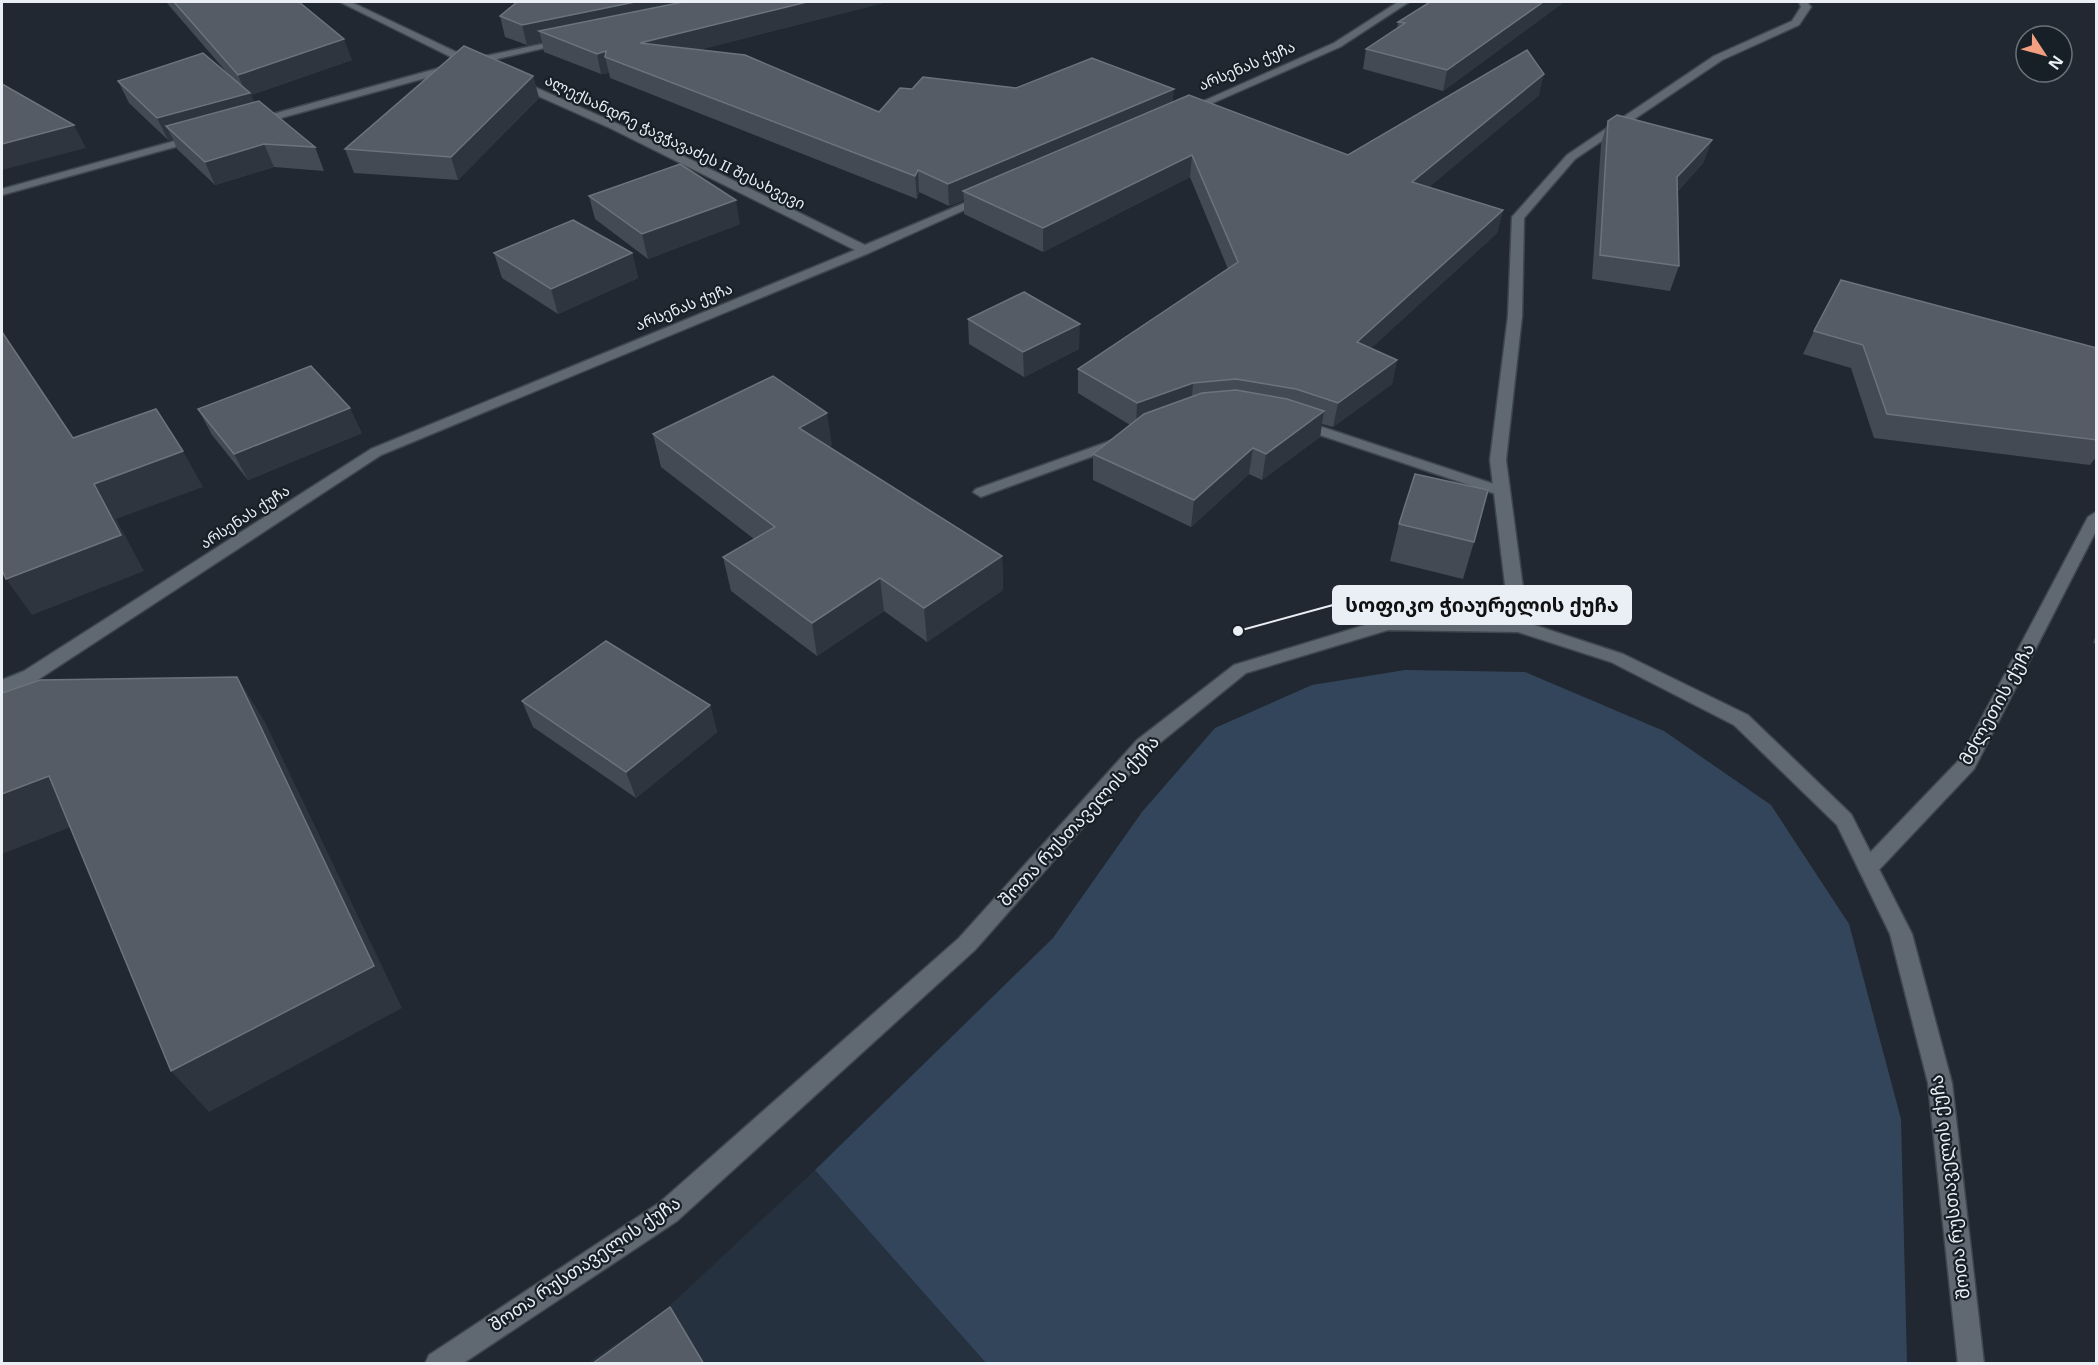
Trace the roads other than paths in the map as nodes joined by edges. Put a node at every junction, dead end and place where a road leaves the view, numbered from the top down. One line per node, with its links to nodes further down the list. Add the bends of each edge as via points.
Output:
1 (345, 2): 5 (street, ალექსანდრე ჭავჭავაძეს II შესახვევი)
2 (1404, 2): 6 (street, არსენას ქუჩა, via 1336,45)
3 (1803, 2): 14 (street, via 1806,7 1796,23 1718,58 1571,157 1518,217 1515,315 1498,460)
4 (573, 40): 5 (street)
5 (471, 62): 7 (street); 11 (street, ალექსანდრე ჭავჭავაძეს II შესახვევი, via 614,126)
6 (1172, 117)
7 (242, 126)
8 (208, 135): 9 (street)
9 (2, 192)
10 (997, 193): 11 (street, არსენას ქუჩა)
11 (865, 250): 18 (street, არსენას ქუჩა, via 376,452 30,676)
12 (1287, 419): 14 (street)
13 (1143, 433): 15 (street)
14 (1502, 491): 17 (street)
15 (981, 492)
16 (2097, 517): 19 (street, მძლეთის ქუჩა, via 1967,764)
17 (1520, 626): 19 (street, შოთა რუსთაველის ქუჩა, via 1617,658 1741,720 1844,820); 20 (street, შოთა რუსთაველის ქუჩა, via 1388,624 1240,669 1144,745 967,944 668,1212)
18 (2, 687)
19 (1868, 868): 21 (street, შოთა რუსთაველის ქუჩა, via 1901,934 1940,1083)
20 (438, 1364)
21 (1971, 1364)

